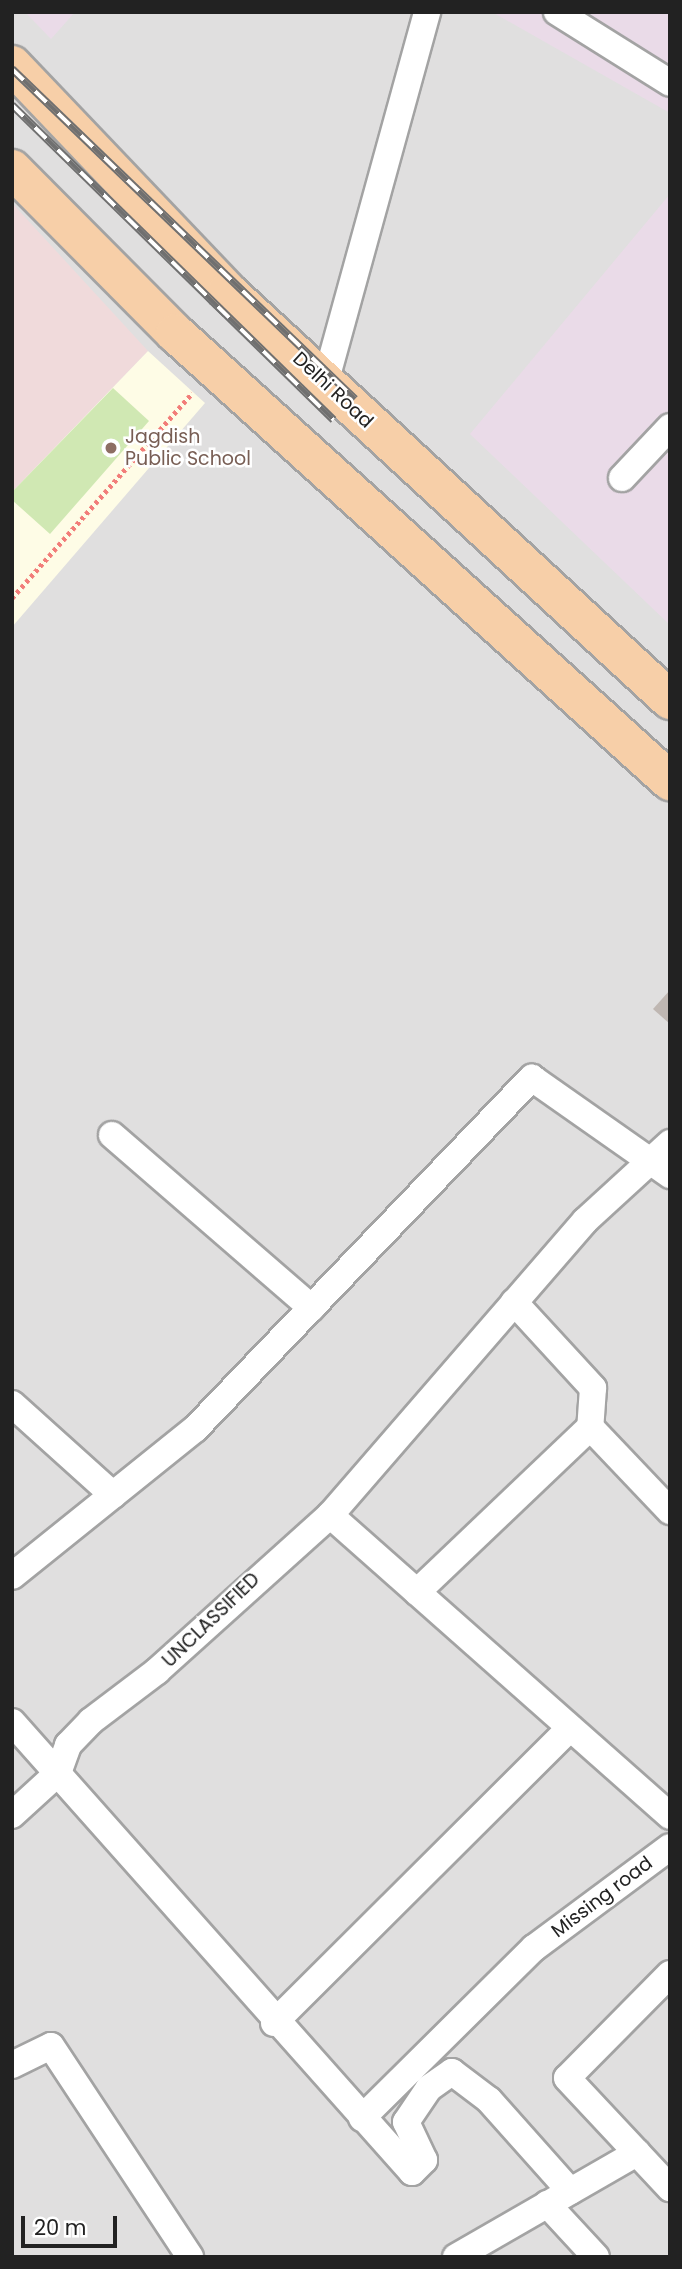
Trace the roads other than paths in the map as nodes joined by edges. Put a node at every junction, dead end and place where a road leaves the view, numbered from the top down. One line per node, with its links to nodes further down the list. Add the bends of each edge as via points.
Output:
1 (427, 12): 6 (street)
2 (557, 12): 4 (street)
3 (12, 65): 6 (main road, Delhi Road, via 227,291)
4 (670, 83)
5 (12, 169): 10 (main road, via 214,368)
6 (325, 383): 9 (main road, Delhi Road)
7 (670, 427): 8 (street)
8 (622, 478)
9 (545, 587): 10 (main road); 11 (main road, Delhi Road)
10 (501, 625): 12 (main road)
11 (670, 700)
12 (670, 781)
13 (113, 1135): 16 (street)
14 (664, 1159): 15 (street, UNCLASSIFIED, via 585,1221); 16 (street, via 532,1078)
15 (514, 1302): 18 (street, via 593,1388); 21 (street, UNCLASSIFIED)
16 (312, 1308): 19 (street, via 195,1429)
17 (12, 1404): 19 (street)
18 (590, 1427): 20 (street); 23 (street)
19 (113, 1495): 22 (street)
20 (670, 1510)
21 (330, 1515): 23 (street); 26 (street, UNCLASSIFIED, via 157,1671 91,1721 68,1745)
22 (12, 1576)
23 (417, 1592): 25 (street)
24 (12, 1722): 26 (street)
25 (570, 1728): 28 (street); 31 (street)
26 (58, 1773): 27 (street); 31 (street)
27 (12, 1815)
28 (670, 1816)
29 (670, 1847): 33 (street, Missing road, via 534,1948)
30 (670, 1974): 34 (street, via 567,2078)
31 (274, 2023): 33 (street)
32 (12, 2066): 38 (street, via 51,2046)
33 (362, 2118): 36 (street, via 412,2172 424,2160 406,2122 429,2088 452,2072 489,2100)
34 (637, 2153): 35 (street); 36 (street)
35 (670, 2188)
36 (570, 2191): 37 (street)
37 (547, 2204): 39 (street); 40 (street)
38 (190, 2257)
39 (456, 2257)
40 (596, 2257)

